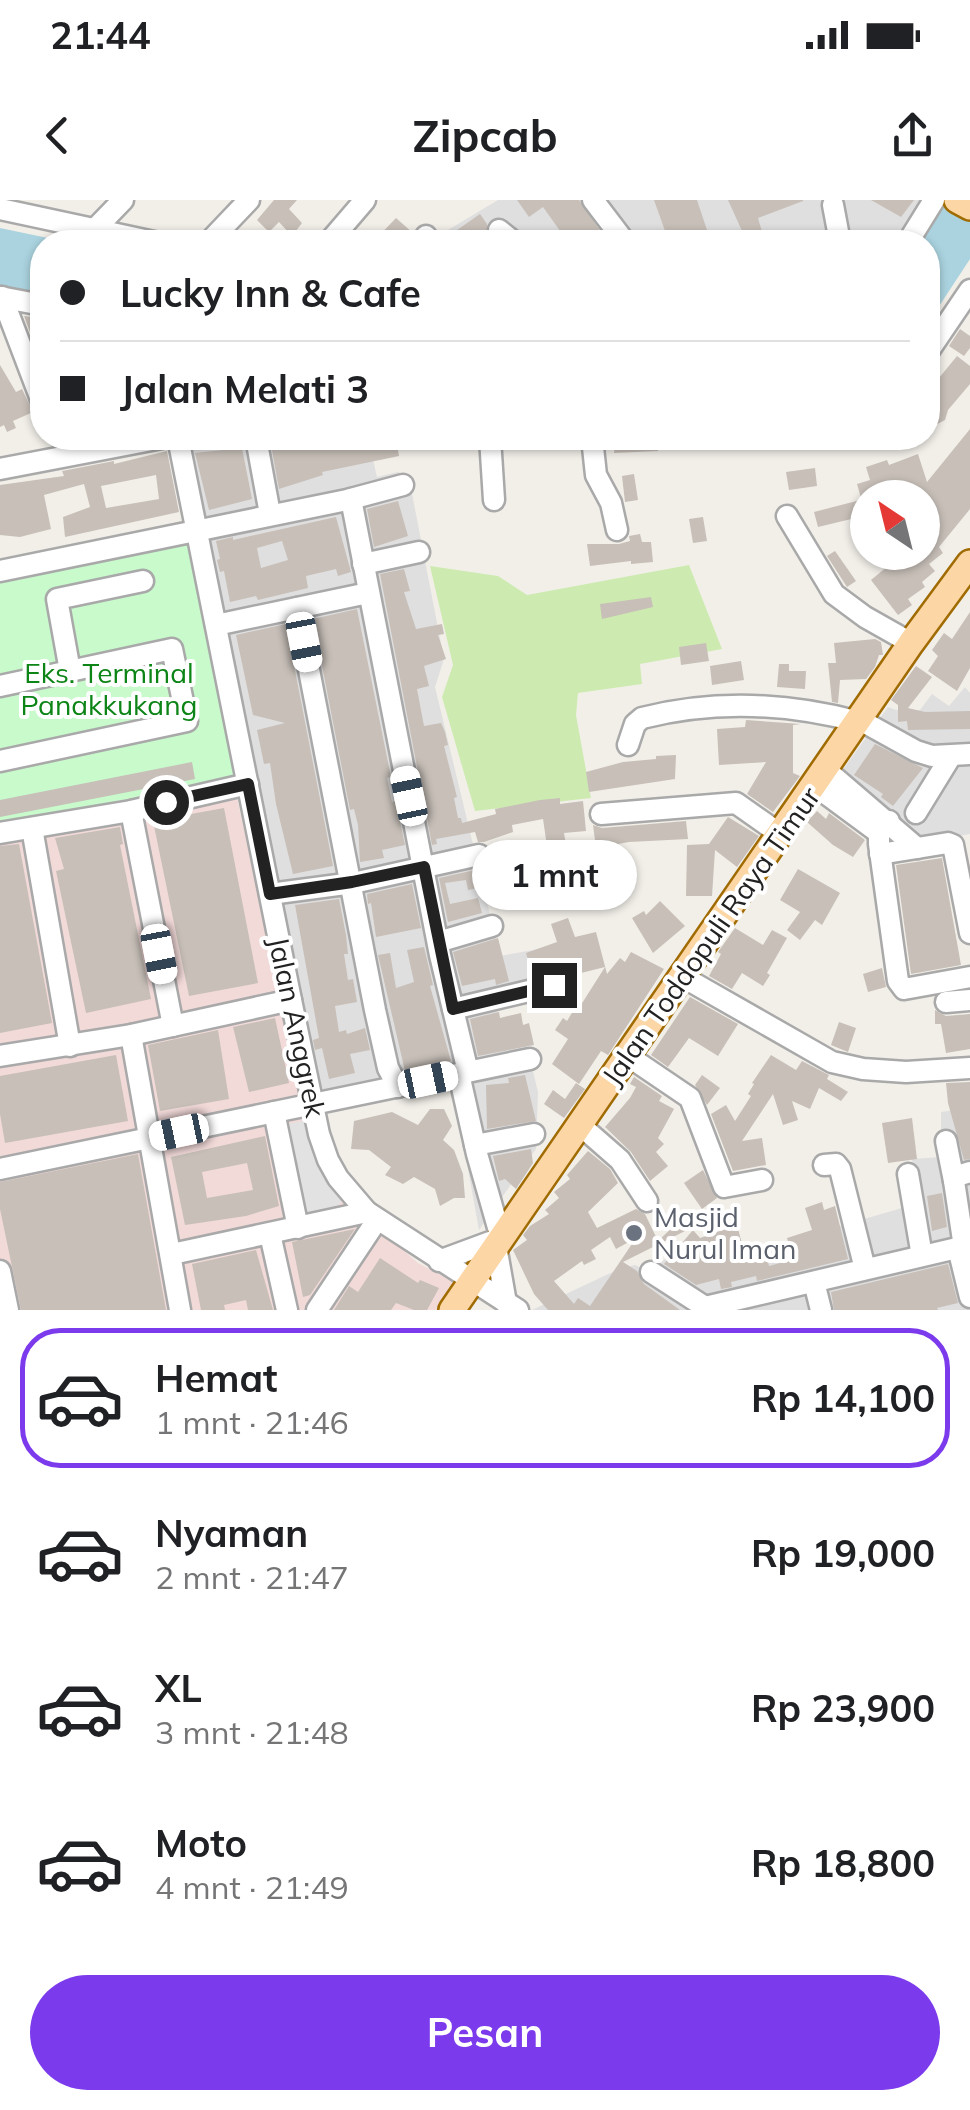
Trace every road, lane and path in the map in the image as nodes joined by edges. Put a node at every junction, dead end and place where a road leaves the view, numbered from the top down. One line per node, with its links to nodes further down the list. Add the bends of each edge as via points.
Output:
1 (123, 200): 10 (street)
2 (249, 200): 11 (street)
3 (365, 200): 12 (street)
4 (593, 200): 13 (street)
5 (934, 200): 15 (street)
6 (957, 200): 7 (main road)
7 (970, 203)
8 (833, 204): 14 (street)
9 (0, 209): 10 (street)
10 (94, 230)
11 (220, 230)
12 (339, 230)
13 (616, 230)
14 (838, 230)
15 (915, 230)
16 (970, 290): 19 (street)
17 (1, 297): 18 (street); 20 (street)
18 (30, 303)
19 (940, 334)
20 (30, 367)
21 (76, 450): 27 (street)
22 (100, 450): 27 (street)
23 (181, 450): 34 (street, Jalan Anggrek)
24 (258, 450): 32 (street)
25 (491, 450): 31 (street)
26 (593, 450): 35 (street)
27 (80, 454): 28 (street)
28 (0, 469)
29 (403, 486): 30 (street)
30 (352, 499): 32 (street); 38 (street)
31 (494, 500)
32 (270, 514): 34 (street)
33 (788, 516): 44 (street, via 834,594)
34 (197, 529): 39 (street); 43 (street, Jalan Anggrek)
35 (617, 530)
36 (419, 552): 38 (street)
37 (970, 563): 44 (main road, Jalan Toddopuli Raya Timur)
38 (363, 564): 41 (street)
39 (0, 571)
40 (143, 581): 45 (street, via 57,599)
41 (368, 593): 42 (street); 63 (street)
42 (297, 608): 43 (street); 64 (street)
43 (216, 625): 52 (street, Jalan Anggrek)
44 (911, 642): 47 (main road, Jalan Toddopuli Raya Timur)
45 (70, 671): 46 (street); 50 (street, via 172,649 187,721)
46 (0, 686)
47 (859, 721): 48 (street, via 786,708 705,706 642,718); 49 (street, via 910,748); 51 (main road, Jalan Toddopuli Raya Timur)
48 (628, 745)
49 (950, 755): 54 (street)
50 (0, 761)
51 (820, 777): 58 (main road, Jalan Toddopuli Raya Timur); 59 (street)
52 (248, 784): 53 (street); 65 (street, Jalan Anggrek)
53 (131, 811): 56 (street); 76 (street)
54 (916, 813)
55 (601, 814): 58 (street, via 736,803)
56 (32, 828): 57 (street); 78 (street)
57 (0, 833)
58 (780, 834): 69 (main road, Jalan Toddopuli Raya Timur)
59 (883, 836): 61 (street); 61 (street); 70 (street, via 901,986)
60 (962, 842): 61 (street); 67 (street)
61 (917, 848)
62 (479, 855): 63 (street)
63 (434, 865): 64 (street); 68 (street)
64 (352, 882): 65 (street); 84 (street, via 379,1030)
65 (270, 894): 72 (street, Jalan Anggrek)
66 (492, 926): 68 (street)
67 (970, 933)
68 (438, 942): 75 (street)
69 (683, 977): 80 (main road, Jalan Toddopuli Raya Timur); 82 (street, via 832,1062 906,1072)
70 (970, 977)
71 (554, 985): 75 (street)
72 (292, 1000): 76 (street); 85 (street, Jalan Anggrek)
73 (970, 1000): 74 (street)
74 (946, 1002)
75 (453, 1009): 83 (street)
76 (173, 1026): 77 (street)
77 (131, 1035): 78 (street); 89 (street)
78 (70, 1046): 79 (street)
79 (0, 1056)
80 (628, 1056): 87 (main road, Jalan Toddopuli Raya Timur); 96 (street, via 690,1098 724,1186)
81 (530, 1060): 83 (street)
82 (970, 1068)
83 (463, 1073): 84 (street); 91 (street)
84 (398, 1087): 85 (street)
85 (314, 1104): 86 (street); 98 (street, Jalan Anggrek, via 328,1160)
86 (274, 1112): 89 (street); 99 (street)
87 (580, 1125): 97 (street, via 620,1160); 101 (main road, Jalan Toddopuli Raya Timur)
88 (534, 1134): 91 (street)
89 (147, 1138): 93 (street); 103 (street)
90 (946, 1141): 95 (street)
91 (475, 1145): 101 (street)
92 (824, 1165): 106 (street, via 840,1169)
93 (0, 1168)
94 (908, 1174): 104 (street)
95 (962, 1176): 102 (street)
96 (762, 1180)
97 (647, 1201)
98 (372, 1216): 99 (street); 105 (street, Jalan Anggrek); 116 (street)
99 (298, 1228): 100 (street)
100 (270, 1234): 103 (street); 115 (street)
101 (498, 1242): 105 (street); 109 (main road, Jalan Toddopuli Raya Timur); 112 (street)
102 (964, 1247): 104 (street); 111 (street)
103 (172, 1254): 114 (street)
104 (922, 1256): 106 (street)
105 (440, 1262): 109 (street, Jalan Anggrek)
106 (865, 1269): 110 (street)
107 (0, 1272): 113 (street)
108 (651, 1272): 110 (street, via 705,1307)
109 (472, 1282): 112 (street, Jalan Anggrek); 117 (main road, Jalan Toddopuli Raya Timur)
110 (814, 1282): 118 (street)
111 (970, 1296)
112 (512, 1306)
113 (8, 1310)
114 (180, 1310)
115 (287, 1310)
116 (317, 1310)
117 (452, 1310)
118 (821, 1310)

